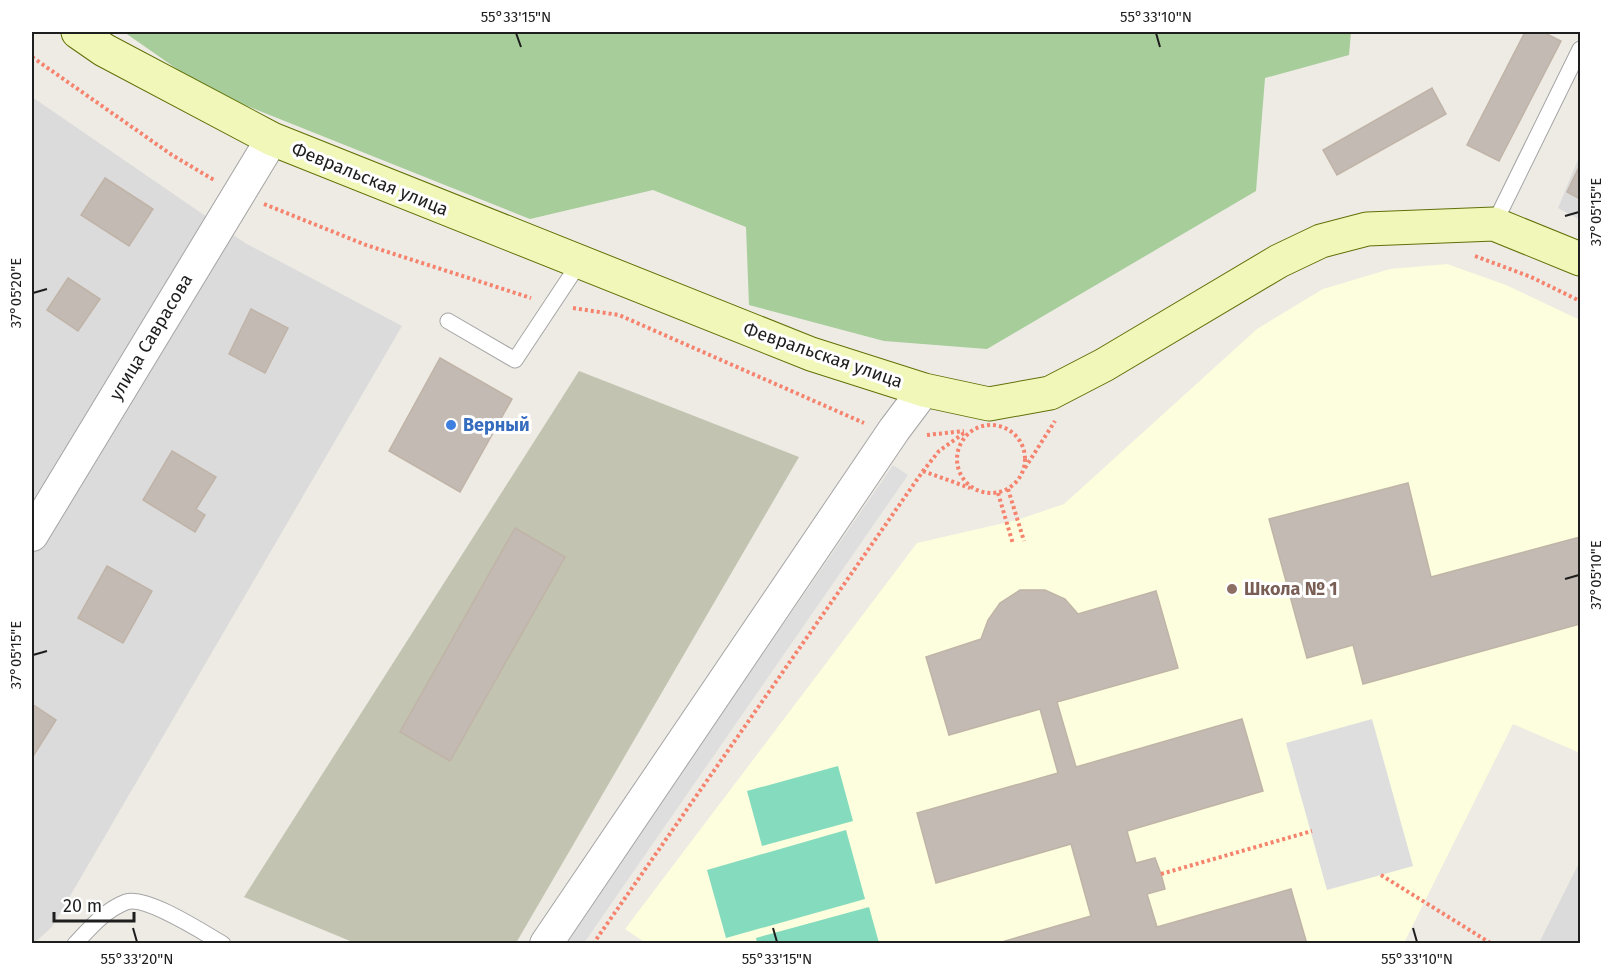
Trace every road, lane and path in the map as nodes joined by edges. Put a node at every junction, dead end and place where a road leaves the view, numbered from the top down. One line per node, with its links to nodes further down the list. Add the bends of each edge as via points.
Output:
1 (78, 32): 4 (main road, Февральская улица, via 104,50)
2 (1581, 49): 6 (lane)
3 (32, 57): 5 (path, via 172,155)
4 (272, 140): 5 (street, улица Саврасова); 9 (main road, Февральская улица)
5 (238, 194): 11 (path, via 366,245); 22 (street, улица Саврасова)
6 (1494, 224): 8 (main road, Февральская улица); 13 (main road, Февральская улица, via 1367,228 1321,242 1279,261 1050,393 989,404)
7 (1469, 254): 10 (path)
8 (1581, 259)
9 (580, 262): 11 (lane); 13 (main road, Февральская улица, via 811,354)
10 (1581, 301)
11 (550, 304): 12 (lane, via 515,360); 15 (path, via 619,315 806,399 872,426)
12 (448, 321)
13 (924, 390): 15 (street)
14 (1056, 420): 18 (path)
15 (894, 430): 16 (path, via 927,435); 30 (street)
16 (971, 430): 17 (path, via 939,451); 18 (path, via 992,424 1013,432 1025,452); 20 (path, via 962,438 956,460 962,479)
17 (923, 471): 20 (path); 31 (path)
18 (1022, 474): 19 (path)
19 (1008, 489): 21 (path); 23 (path)
20 (978, 491): 21 (path)
21 (998, 493): 24 (path)
22 (32, 535)
23 (1023, 541)
24 (1013, 544)
25 (1312, 831): 26 (path)
26 (1161, 874)
27 (1381, 875): 32 (path)
28 (75, 944): 29 (lane, via 101,917 128,901 149,904)
29 (223, 944)
30 (546, 944)
31 (593, 944)
32 (1492, 944)

